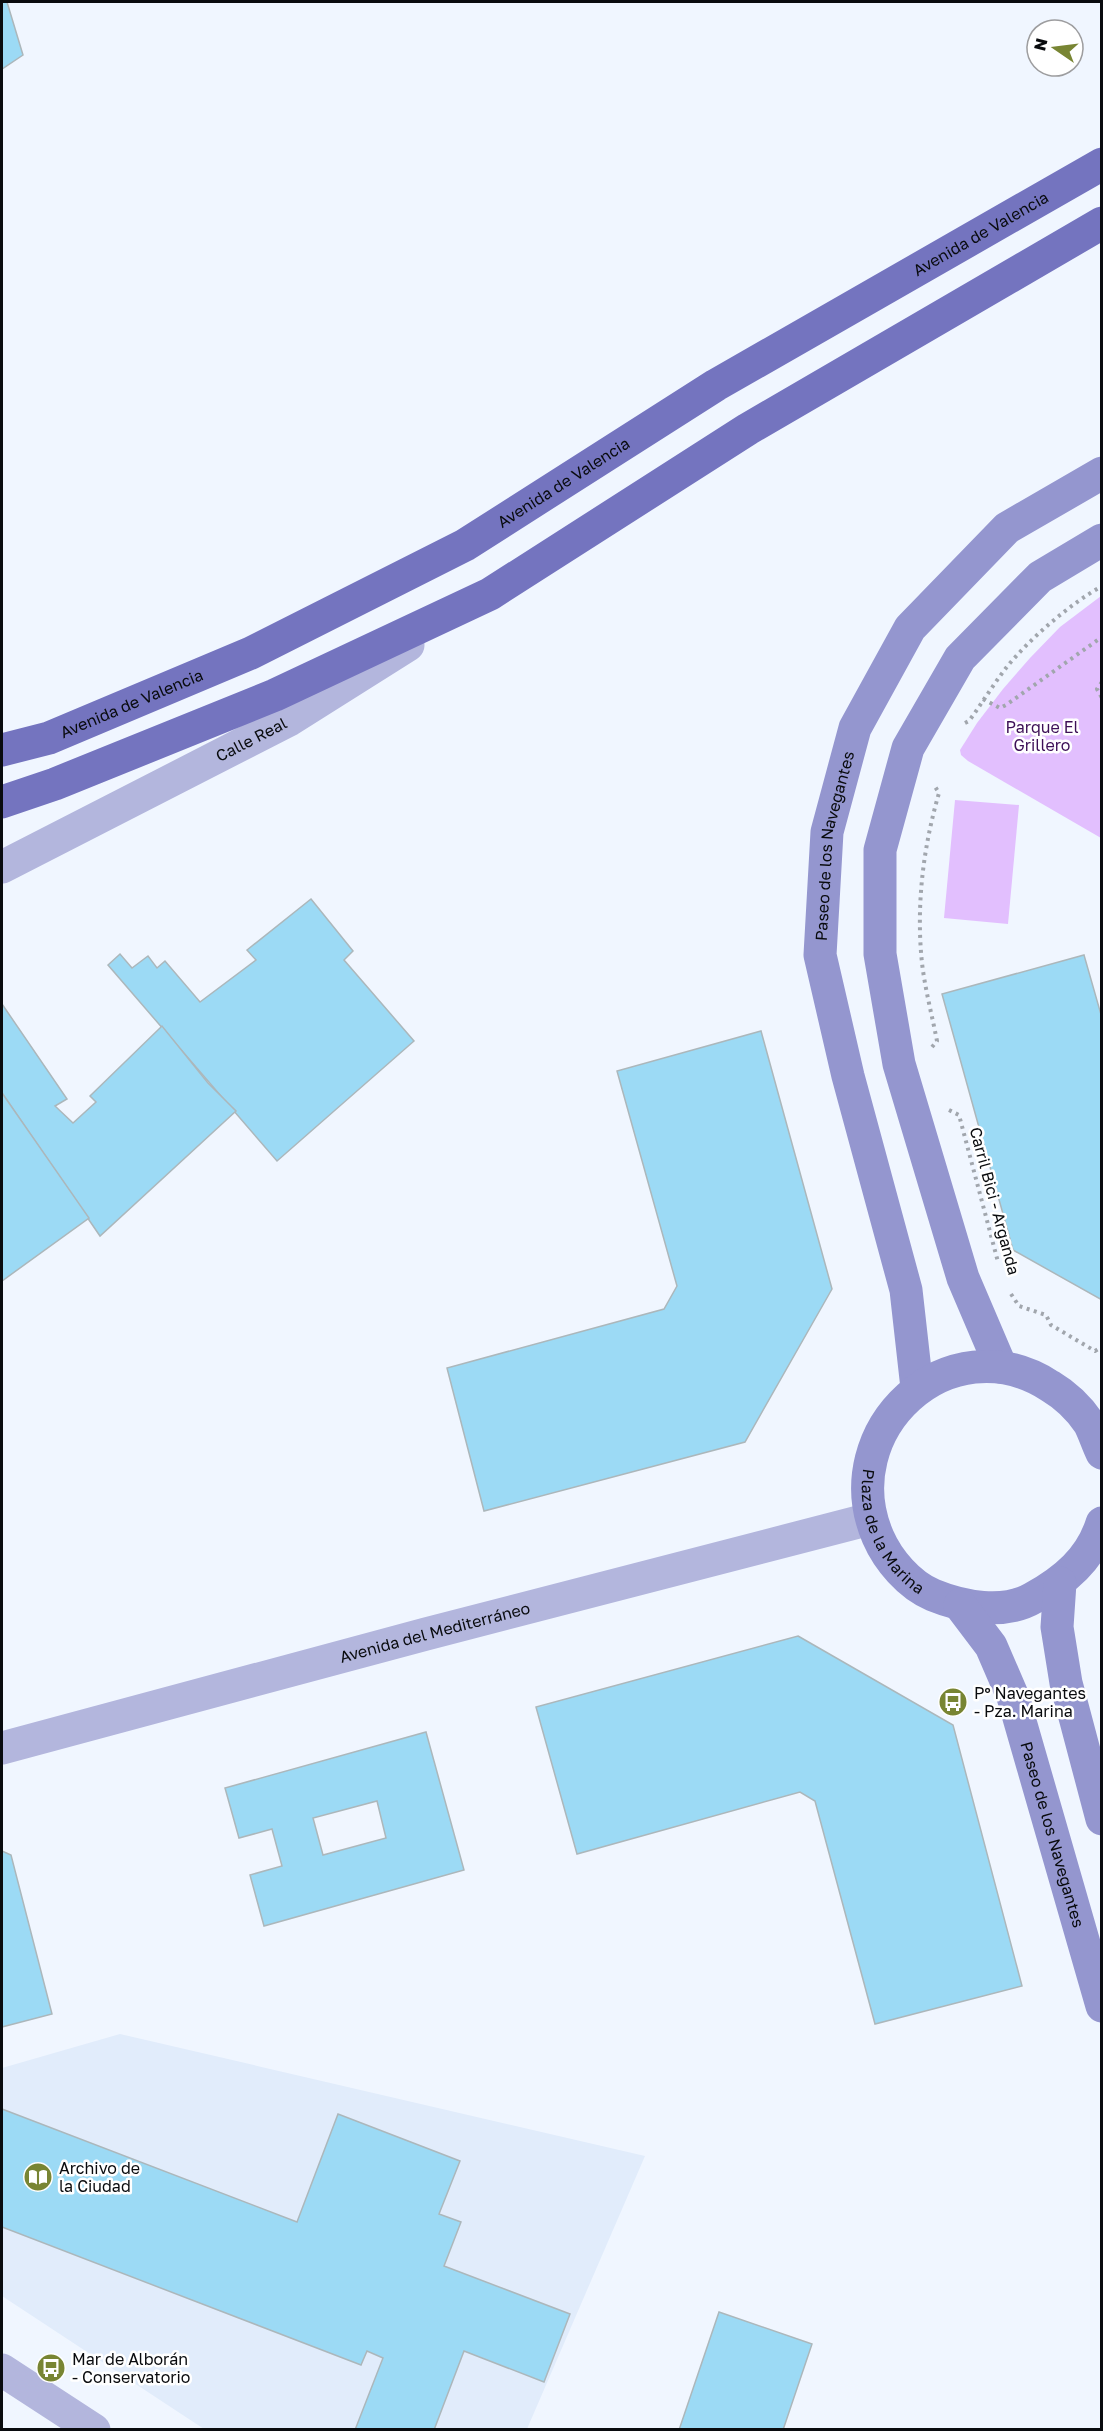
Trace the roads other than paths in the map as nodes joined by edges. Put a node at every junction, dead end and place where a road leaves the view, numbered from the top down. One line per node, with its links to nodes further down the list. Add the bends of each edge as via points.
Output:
1 (1101, 164): 6 (highway, Avenida de Valencia, via 716,385 465,545 251,653 49,738)
2 (1101, 223): 5 (highway, via 748,429)
3 (1101, 473): 10 (main road, Paseo de los Navegantes, via 1007,528 910,628 855,728 827,832 820,955 906,1290)
4 (1101, 540): 9 (main road, via 1040,577 960,658 908,748 880,850 880,954 899,1065 963,1278)
5 (490, 594): 7 (highway, via 275,694); 8 (street, Calle Real, via 289,720)
6 (2, 750)
7 (2, 802)
8 (2, 867)
9 (1001, 1367): 10 (main road, Plaza de la Marina, via 972,1367 943,1374); 11 (main road, Plaza de la Marina, via 1035,1376 1065,1396 1089,1423)
10 (917, 1388): 12 (main road, Plaza de la Marina, via 891,1414 873,1446 866,1483)
11 (1101, 1453)
12 (870, 1519): 15 (main road, Plaza de la Marina, via 883,1550 903,1575 929,1594); 16 (street, Avenida del Mediterráneo)
13 (1101, 1523): 14 (main road, Plaza de la Marina, via 1084,1557)
14 (1060, 1583): 15 (main road, Plaza de la Marina, via 1029,1600 995,1608); 17 (main road, via 1057,1627 1066,1683)
15 (960, 1605): 18 (main road, Paseo de los Navegantes, via 991,1646 1013,1697)
16 (2, 1748)
17 (1101, 1820)
18 (1101, 2006)
19 (2, 2370): 20 (street)
20 (94, 2430)

